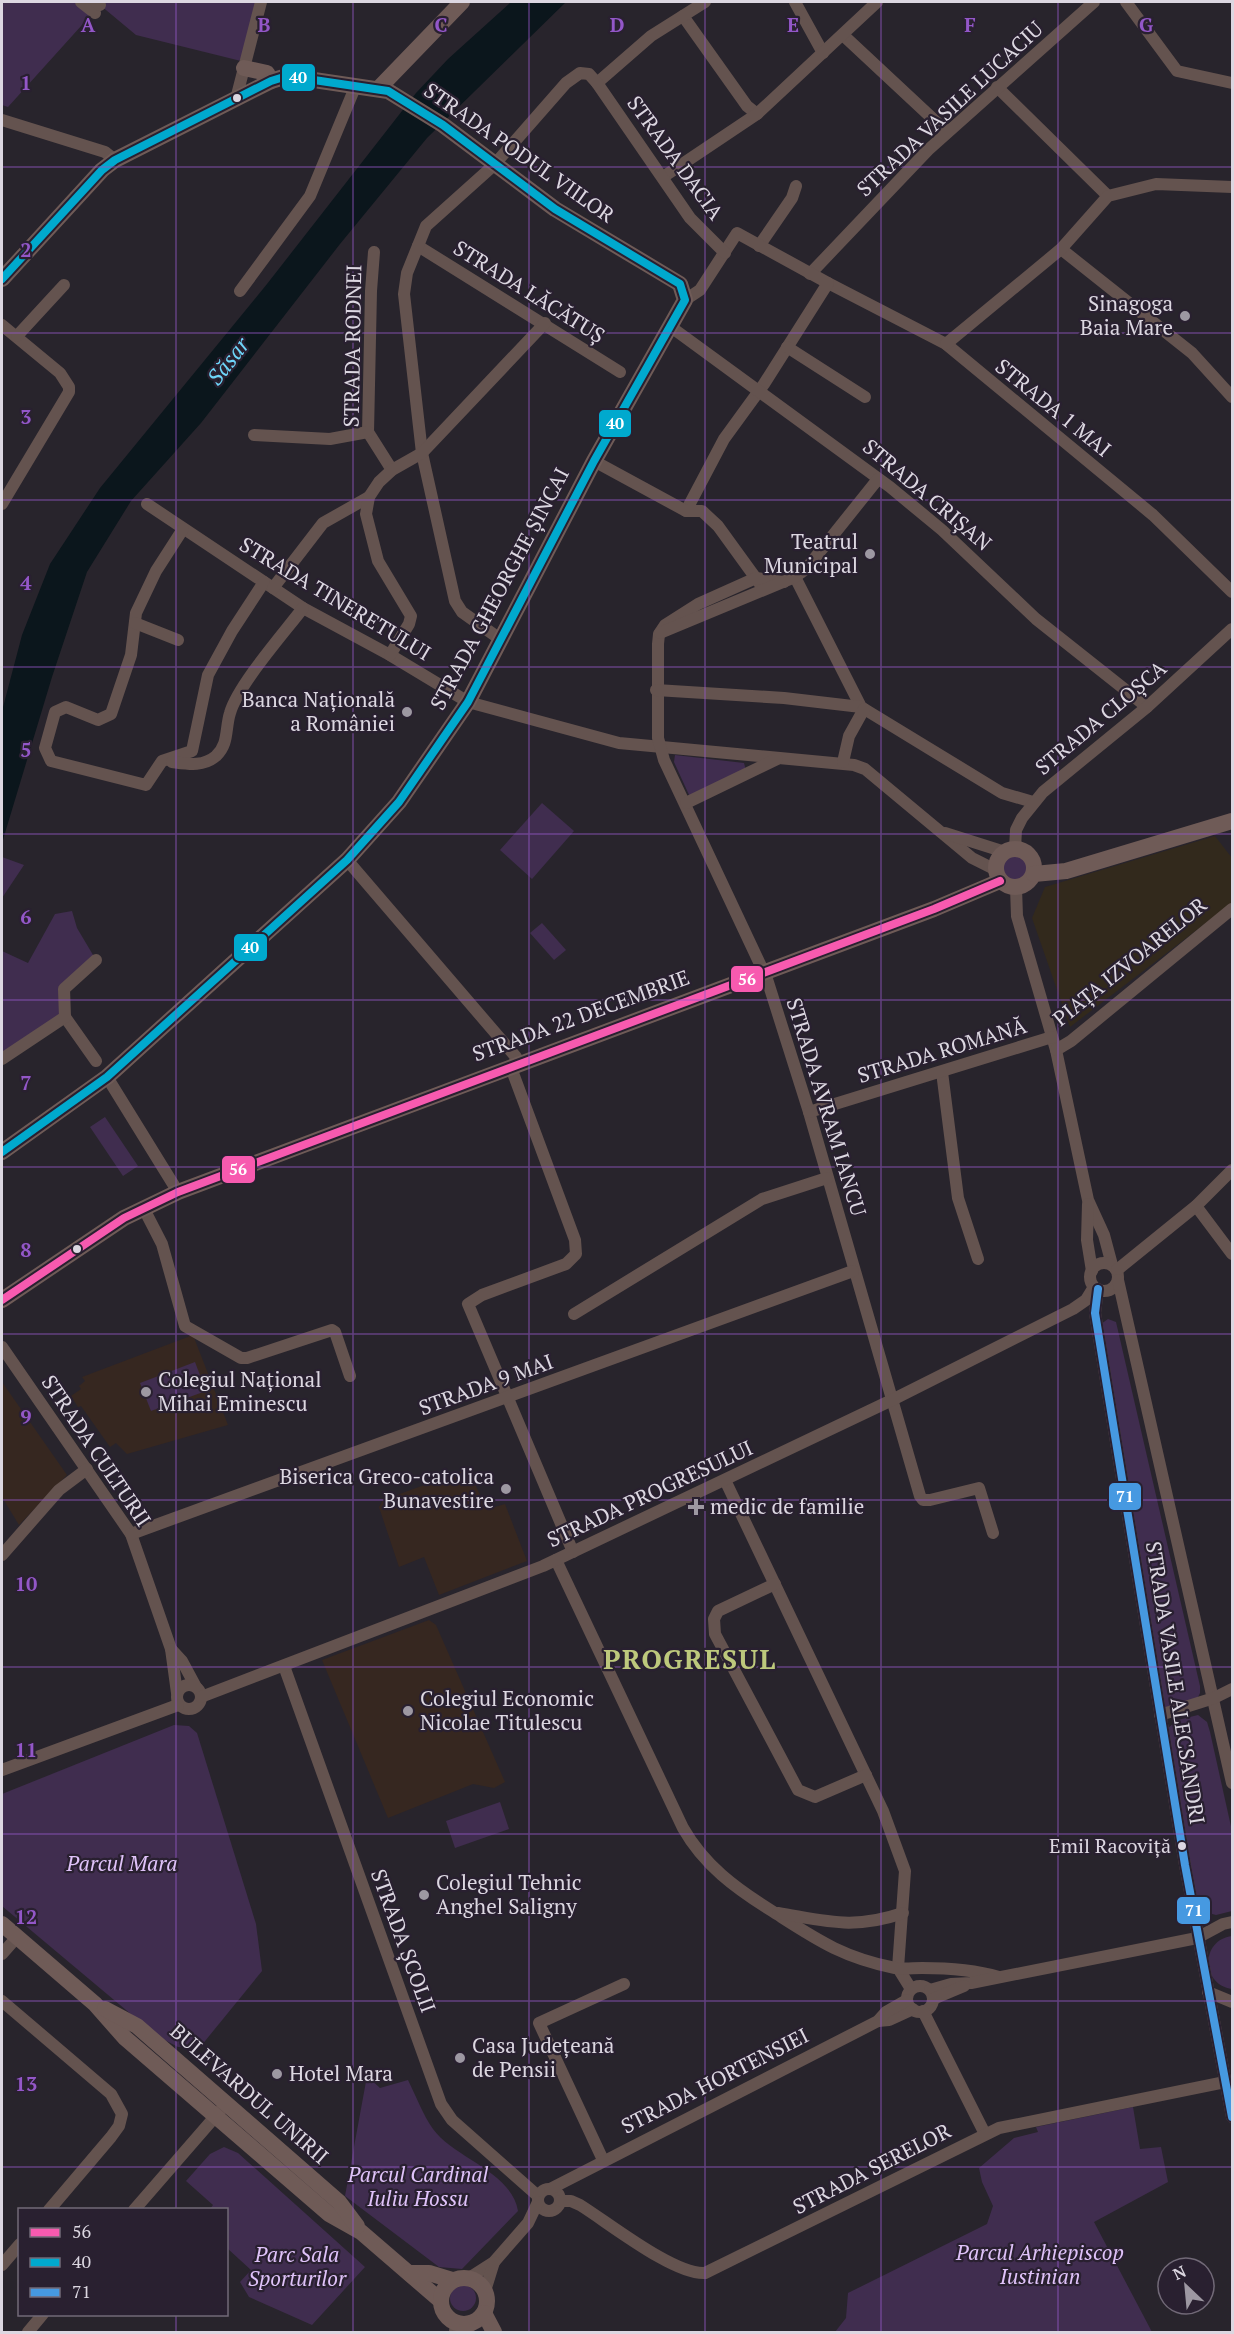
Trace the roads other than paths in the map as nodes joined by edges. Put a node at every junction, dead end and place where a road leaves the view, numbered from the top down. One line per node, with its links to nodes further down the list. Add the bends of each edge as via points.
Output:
1 (81, 2): 9 (street)
2 (261, 2): 13 (street)
3 (462, 2): 19 (main road)
4 (705, 2): 10 (street)
5 (795, 2): 12 (street)
6 (878, 2): 11 (street)
7 (1094, 2): 18 (street, STRADA VASILE LUCACIU)
8 (1126, 2): 16 (street, via 1177,71)
9 (97, 6)
10 (682, 16): 15 (street, via 651,36); 21 (street, via 747,106)
11 (843, 35): 12 (street); 23 (street)
12 (823, 53): 21 (street)
13 (244, 68): 14 (main road, via 267,73); 20 (street)
14 (271, 81): 17 (main road, STRADA PODUL VIILOR, via 287,76); 20 (main road)
15 (597, 83): 25 (street, via 589,74 574,77); 26 (street, STRADA DACIA)
16 (1233, 83)
17 (356, 86): 19 (main road, STRADA PODUL VIILOR); 39 (street, via 310,196)
18 (997, 87): 23 (street, STRADA VASILE LUCACIU); 29 (street)
19 (379, 88): 25 (main road, STRADA PODUL VIILOR, via 443,125)
20 (236, 99): 24 (main road)
21 (757, 114): 26 (street)
22 (2, 120): 24 (street, via 105,152)
23 (947, 132): 35 (street, STRADA VASILE LUCACIU)
24 (116, 160): 36 (main road, via 102,170)
25 (494, 165): 31 (street, via 426,226); 40 (main road, STRADA PODUL VIILOR, via 555,209 680,284)
26 (663, 177): 34 (street, STRADA DACIA, via 690,218)
27 (796, 186): 30 (street)
28 (1233, 187): 29 (street, via 1156,184)
29 (1108, 196): 32 (street)
30 (759, 245): 34 (street, STRADA 1 MAI, via 737,233); 35 (street, STRADA 1 MAI)
31 (418, 246): 41 (street, STRADA LĂCĂTUȘ); 53 (street, via 404,294)
32 (1062, 249): 45 (street); 50 (street, via 1192,353)
33 (374, 252): 51 (street, STRADA RODNEI)
34 (725, 253): 40 (street, via 700,291)
35 (810, 273): 37 (street, STRADA 1 MAI)
36 (2, 279)
37 (828, 283): 45 (street, STRADA 1 MAI); 46 (street)
38 (64, 285): 44 (street)
39 (240, 291)
40 (685, 300): 43 (main road, STRADA GHEORGHE ȘINCAI)
41 (545, 323): 47 (street, STRADA LĂCĂTUȘ); 53 (street)
42 (2, 325): 44 (street)
43 (671, 327): 48 (street, STRADA CRIȘAN); 54 (main road, STRADA GHEORGHE ȘINCAI)
44 (17, 336): 58 (street, via 68,382 69,392)
45 (946, 344): 66 (street, STRADA 1 MAI, via 1153,515)
46 (787, 347): 48 (street); 49 (street)
47 (620, 372)
48 (760, 390): 56 (street, STRADA CRIȘAN); 60 (street, via 724,439)
49 (864, 396)
50 (1233, 397)
51 (369, 432): 52 (street, via 330,439); 55 (street, STRADA RODNEI)
52 (254, 435)
53 (422, 453): 55 (street); 71 (street, via 455,601 462,612)
54 (594, 461): 60 (street); 71 (main road, STRADA GHEORGHE ȘINCAI)
55 (392, 470): 57 (street)
56 (878, 479): 63 (street, via 806,569); 76 (street, STRADA CRIȘAN, via 942,530 1036,619)
57 (369, 497): 64 (street, via 323,523); 73 (street, via 366,514 378,561 411,616)
58 (2, 504)
59 (147, 504): 61 (street, STRADA TINERETULUI)
60 (686, 511): 62 (street, via 702,511 711,518)
61 (183, 529): 64 (street, STRADA TINERETULUI); 69 (street, via 148,588)
62 (756, 578): 63 (street); 65 (street, via 761,584); 68 (street)
63 (789, 580): 65 (street); 77 (street)
64 (269, 585): 67 (street, STRADA TINERETULUI); 80 (street, via 232,631 208,675 192,751)
65 (760, 591): 68 (street)
66 (1233, 592)
67 (303, 608): 73 (street, STRADA TINERETULUI); 80 (street, via 239,694 218,754 196,765)
68 (678, 621): 74 (street, STRADA AVRAM IANCU, via 659,634)
69 (135, 623): 72 (street); 80 (street, via 131,655 111,714 98,720 60,708 51,719 45,748 57,764 146,785)
70 (1233, 629): 76 (street, STRADA CLOȘCA)
71 (500, 639): 75 (main road, STRADA GHEORGHE ȘINCAI)
72 (178, 640)
73 (390, 655): 75 (street, STRADA TINERETULUI)
74 (656, 690): 77 (street, via 784,698); 78 (street, STRADA AVRAM IANCU)
75 (468, 702): 78 (street, STRADA TINERETULUI, via 599,739); 89 (main road, STRADA GHEORGHE ȘINCAI, via 399,802)
76 (1147, 707): 82 (street, STRADA CLOȘCA)
77 (862, 708): 81 (street); 82 (street, via 1002,792)
78 (660, 747): 79 (street, STRADA TINERETULUI); 83 (street, STRADA AVRAM IANCU)
79 (778, 759): 81 (street, STRADA TINERETULUI); 83 (street)
80 (162, 761)
81 (843, 762): 86 (street, STRADA TINERETULUI, via 865,769)
82 (1033, 802): 88 (street, STRADA CLOȘCA, via 1016,830)
83 (686, 803): 94 (street, STRADA AVRAM IANCU)
84 (1233, 821): 85 (main road)
85 (1214, 826): 87 (main road); 90 (main road, via 1066,871)
86 (944, 832): 88 (street); 91 (street, STRADA TINERETULUI)
87 (1233, 833)
88 (1010, 850): 90 (main road, via 1025,851 1032,859); 91 (main road, via 999,858)
89 (346, 860): 100 (street, via 513,1051); 102 (main road, STRADA GHEORGHE ȘINCAI)
90 (1034, 874): 91 (main road, via 1027,884)
91 (1004, 880): 94 (main road, STRADA 22 DECEMBRIE); 96 (street, STRADA VASILE ALECSANDRI)
92 (1233, 909): 97 (street, PIAȚA IZVOARELOR)
93 (96, 960): 95 (street, via 63,989)
94 (764, 972): 100 (main road, STRADA 22 DECEMBRIE); 103 (street, STRADA AVRAM IANCU)
95 (65, 1017): 98 (street); 99 (street)
96 (1052, 1037): 97 (street, STRADA VASILE ALECSANDRI); 101 (street, STRADA ROMANĂ)
97 (1056, 1050): 108 (street, STRADA VASILE ALECSANDRI)
98 (2, 1059)
99 (96, 1061)
100 (513, 1065): 107 (main road, STRADA 22 DECEMBRIE); 121 (street, via 575,1240 576,1254 566,1264 482,1295 468,1304)
101 (942, 1071): 103 (street, STRADA ROMANĂ); 112 (street, via 958,1198)
102 (107, 1077): 104 (main road, STRADA GHEORGHE ȘINCAI); 107 (street)
103 (809, 1112): 106 (street, STRADA AVRAM IANCU)
104 (2, 1152)
105 (1233, 1170): 109 (street)
106 (827, 1178): 114 (street, STRADA AVRAM IANCU); 118 (street, via 762,1199)
107 (178, 1192): 110 (main road, STRADA 22 DECEMBRIE)
108 (1088, 1200): 113 (street, STRADA VASILE ALECSANDRI, via 1087,1240); 115 (street, STRADA VASILE ALECSANDRI)
109 (1196, 1206): 111 (street); 115 (street)
110 (143, 1208): 117 (main road, STRADA 22 DECEMBRIE); 120 (street, via 162,1244 187,1328 241,1358 332,1330)
111 (1233, 1254)
112 (978, 1259)
113 (1092, 1270): 115 (street, via 1102,1263); 116 (street, via 1090,1279)
114 (853, 1271): 121 (street, STRADA 9 MAI); 122 (street, STRADA AVRAM IANCU)
115 (1115, 1272): 116 (street, via 1110,1290); 135 (street, STRADA VASILE ALECSANDRI)
116 (1096, 1288): 122 (street, STRADA PROGRESULUI, via 1074,1309); 137 (street, STRADA VASILE ALECSANDRI, via 1095,1313)
117 (2, 1300)
118 (574, 1314)
119 (2, 1347): 123 (street, STRADA CULTURII)
120 (350, 1376)
121 (507, 1397): 126 (street, STRADA 9 MAI); 127 (street)
122 (892, 1400): 124 (street, STRADA PROGRESULUI); 125 (street, STRADA AVRAM IANCU, via 923,1500 980,1488)
123 (87, 1468): 126 (street, STRADA CULTURII); 128 (street, via 59,1490)
124 (725, 1480): 127 (street, STRADA PROGRESULUI); 130 (street)
125 (993, 1533)
126 (131, 1534): 131 (street, STRADA CULTURII)
127 (573, 1552): 129 (street, STRADA PROGRESULUI)
128 (2, 1555)
129 (556, 1560): 132 (street, STRADA PROGRESULUI, via 314,1651); 141 (street, via 694,1848 738,1890)
130 (775, 1584): 139 (street); 139 (street, via 718,1611 715,1634 798,1790 815,1797)
131 (171, 1649): 134 (street, STRADA CULTURII); 136 (street, STRADA CULTURII)
132 (284, 1666): 134 (street, STRADA PROGRESULUI); 163 (street, STRADA ȘCOLII, via 441,2104 452,2120)
133 (1233, 1689): 135 (street)
134 (198, 1692): 136 (street, STRADA PROGRESULUI, via 185,1686); 136 (street, STRADA PROGRESULUI, via 199,1704 193,1709 185,1709)
135 (1214, 1698): 137 (street); 140 (street, STRADA VASILE ALECSANDRI)
136 (178, 1699): 138 (street, STRADA PROGRESULUI)
137 (1160, 1714): 146 (street, STRADA VASILE ALECSANDRI)
138 (2, 1770)
139 (866, 1774): 142 (street, via 901,1856)
140 (1233, 1783)
141 (774, 1912): 142 (street, via 843,1924 875,1922); 148 (street, via 803,1933 841,1952)
142 (903, 1913): 148 (street)
143 (1233, 1922): 146 (street)
144 (2, 1924): 145 (main road, BULEVARDUL UNIRII)
145 (17, 1937): 147 (street); 157 (main road, BULEVARDUL UNIRII, via 95,2004 137,2026)
146 (1197, 1938): 149 (street); 151 (street, STRADA VASILE ALECSANDRI)
147 (2, 1954)
148 (898, 1968): 149 (street, via 978,1971); 154 (street)
149 (999, 1977): 152 (street, via 951,1983)
150 (624, 1984): 160 (street, via 539,2023)
151 (1208, 1992): 155 (street); 156 (street, STRADA VASILE ALECSANDRI)
152 (931, 1994): 154 (street, via 929,2007); 154 (street, via 922,1986)
153 (2, 2001): 165 (street, via 111,2094 122,2114 111,2137)
154 (914, 2002): 159 (street); 160 (street, STRADA HORTENSIEI, via 890,2020 878,2021)
155 (1233, 2002)
156 (1225, 2082): 158 (street, STRADA VASILE ALECSANDRI); 159 (street, STRADA SERELOR, via 1016,2122)
157 (220, 2110): 166 (street); 172 (main road, BULEVARDUL UNIRII, via 339,2202 360,2232)
158 (1233, 2117)
159 (985, 2134): 164 (street, STRADA SERELOR, via 705,2273 677,2268 580,2205)
160 (603, 2160): 161 (street, STRADA HORTENSIEI)
161 (572, 2179): 162 (street, STRADA HORTENSIEI); 164 (street, STRADA HORTENSIEI)
162 (550, 2189): 163 (street, via 543,2190); 164 (street)
163 (538, 2199): 167 (street, via 541,2209); 168 (street)
164 (560, 2199): 167 (street, via 557,2207)
165 (51, 2208)
166 (136, 2208)
167 (548, 2211): 168 (street)
168 (528, 2223): 170 (street)
169 (18, 2246): 171 (street)
170 (494, 2262): 173 (street); 174 (street)
171 (2, 2265)
172 (409, 2273): 173 (main road); 175 (main road, BULEVARDUL UNIRII)
173 (460, 2279): 174 (main road, via 480,2284); 175 (main road, via 444,2289)
174 (485, 2290): 177 (main road, via 487,2302)
175 (441, 2301): 177 (main road, via 445,2314)
176 (42, 2316): 178 (street)
177 (468, 2325): 179 (main road)
178 (28, 2332)
179 (494, 2332)

